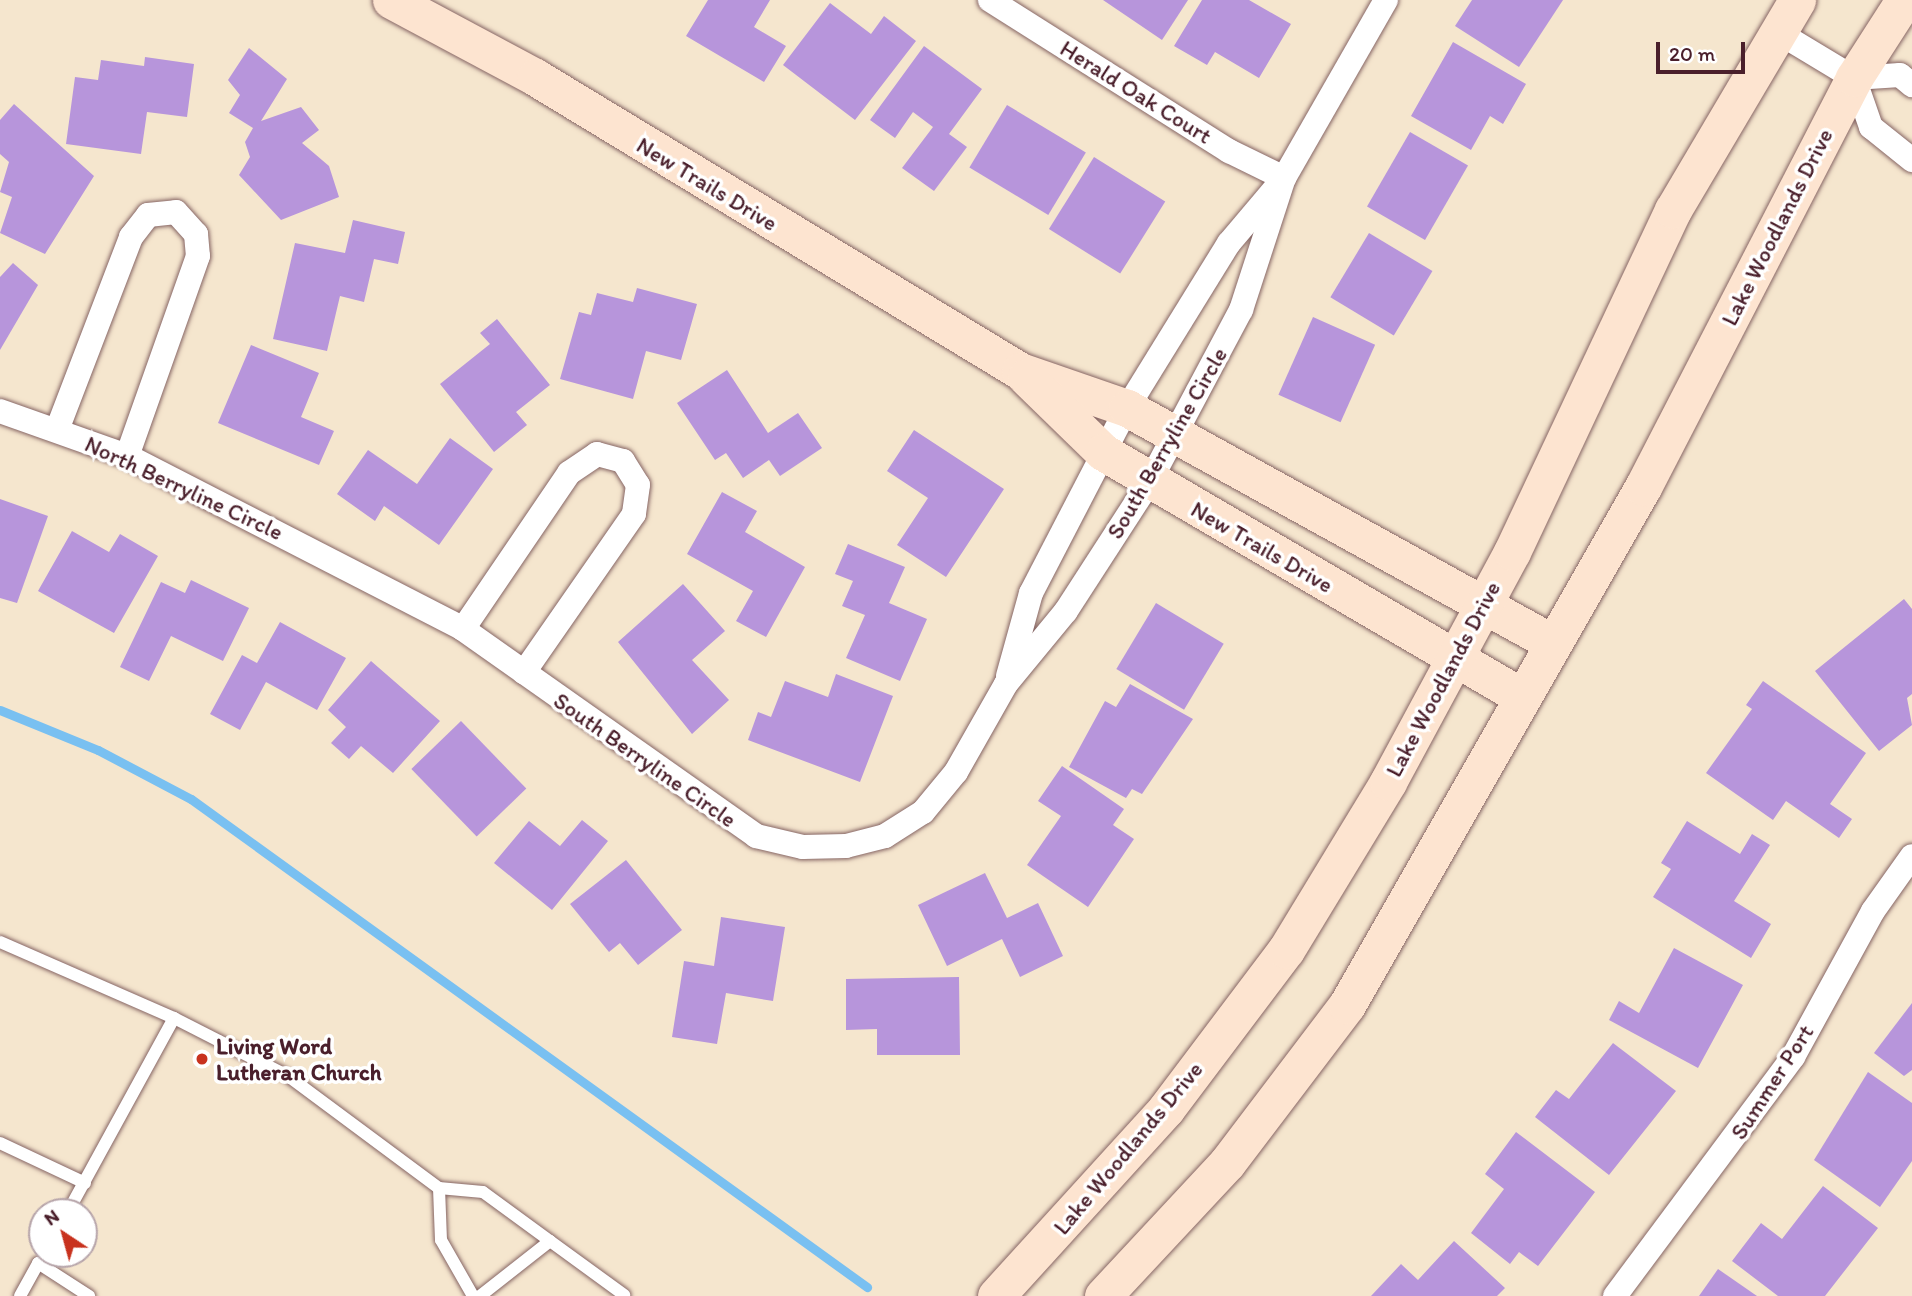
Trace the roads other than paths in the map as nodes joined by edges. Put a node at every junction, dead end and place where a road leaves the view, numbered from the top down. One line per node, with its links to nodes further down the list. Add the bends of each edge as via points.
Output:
1 (391, 0): 11 (main road, New Trails Drive, via 535,78)
2 (990, 0): 10 (street, Herald Oak Court, via 1229,151)
3 (1386, 0): 10 (street, South Berryline Circle)
4 (1797, 0): 6 (main road, Lake Woodlands Drive)
5 (1904, 0): 7 (main road, Lake Woodlands Drive)
6 (1776, 31): 7 (street); 20 (main road, Lake Woodlands Drive, via 1673,210)
7 (1854, 78): 8 (street, via 1900,75); 9 (street, via 1871,127); 22 (main road, Lake Woodlands Drive, via 1643,487)
8 (1912, 85)
9 (1912, 160)
10 (1284, 178): 12 (street, South Berryline Circle, via 1229,243); 15 (street, South Berryline Circle, via 1241,310)
11 (1020, 371): 12 (main road, New Trails Drive); 16 (main road, New Trails Drive)
12 (1127, 408): 15 (main road, New Trails Drive); 16 (street, South Berryline Circle)
13 (0, 411): 14 (street, North Berryline Circle)
14 (57, 430): 17 (street, North Berryline Circle); 17 (street, via 131,237 148,215 176,212 196,234 198,256)
15 (1176, 434): 18 (street, South Berryline Circle); 20 (main road, New Trails Drive)
16 (1102, 452): 18 (main road, New Trails Drive); 25 (street, South Berryline Circle, via 1031,593)
17 (127, 456): 19 (street, North Berryline Circle)
18 (1150, 481): 23 (main road, New Trails Drive); 25 (street, South Berryline Circle, via 1066,611)
19 (325, 556): 21 (street, South Berryline Circle)
20 (1481, 606): 22 (main road, New Trails Drive); 23 (main road, Lake Woodlands Drive)
21 (463, 629): 24 (street, South Berryline Circle); 24 (street, via 569,473 597,454 623,461 638,485 634,514)
22 (1553, 643): 26 (main road, Lake Woodlands Drive)
23 (1452, 658): 26 (main road, New Trails Drive); 42 (main road, Lake Woodlands Drive, via 1388,782 1286,950 1166,1109)
24 (524, 672): 25 (street, South Berryline Circle, via 714,812 756,836 803,847 846,846 885,836 923,812 956,772)
25 (1006, 684)
26 (1522, 697): 43 (main road, Lake Woodlands Drive, via 1347,1005 1227,1163)
27 (1912, 856): 44 (street, Summer Port, via 1873,911 1793,1057)
28 (0, 942): 29 (lane)
29 (174, 1018): 31 (lane); 32 (lane, via 288,1076)
30 (0, 1143): 31 (lane)
31 (85, 1183): 33 (lane)
32 (439, 1188): 34 (lane, via 483,1192); 40 (lane, via 441,1240)
33 (76, 1198)
34 (550, 1241): 37 (lane); 41 (lane)
35 (36, 1268): 38 (lane)
36 (53, 1268): 39 (lane)
37 (624, 1295)
38 (20, 1296)
39 (89, 1296)
40 (473, 1296)
41 (480, 1296)
42 (996, 1296)
43 (1103, 1296)
44 (1615, 1296)

